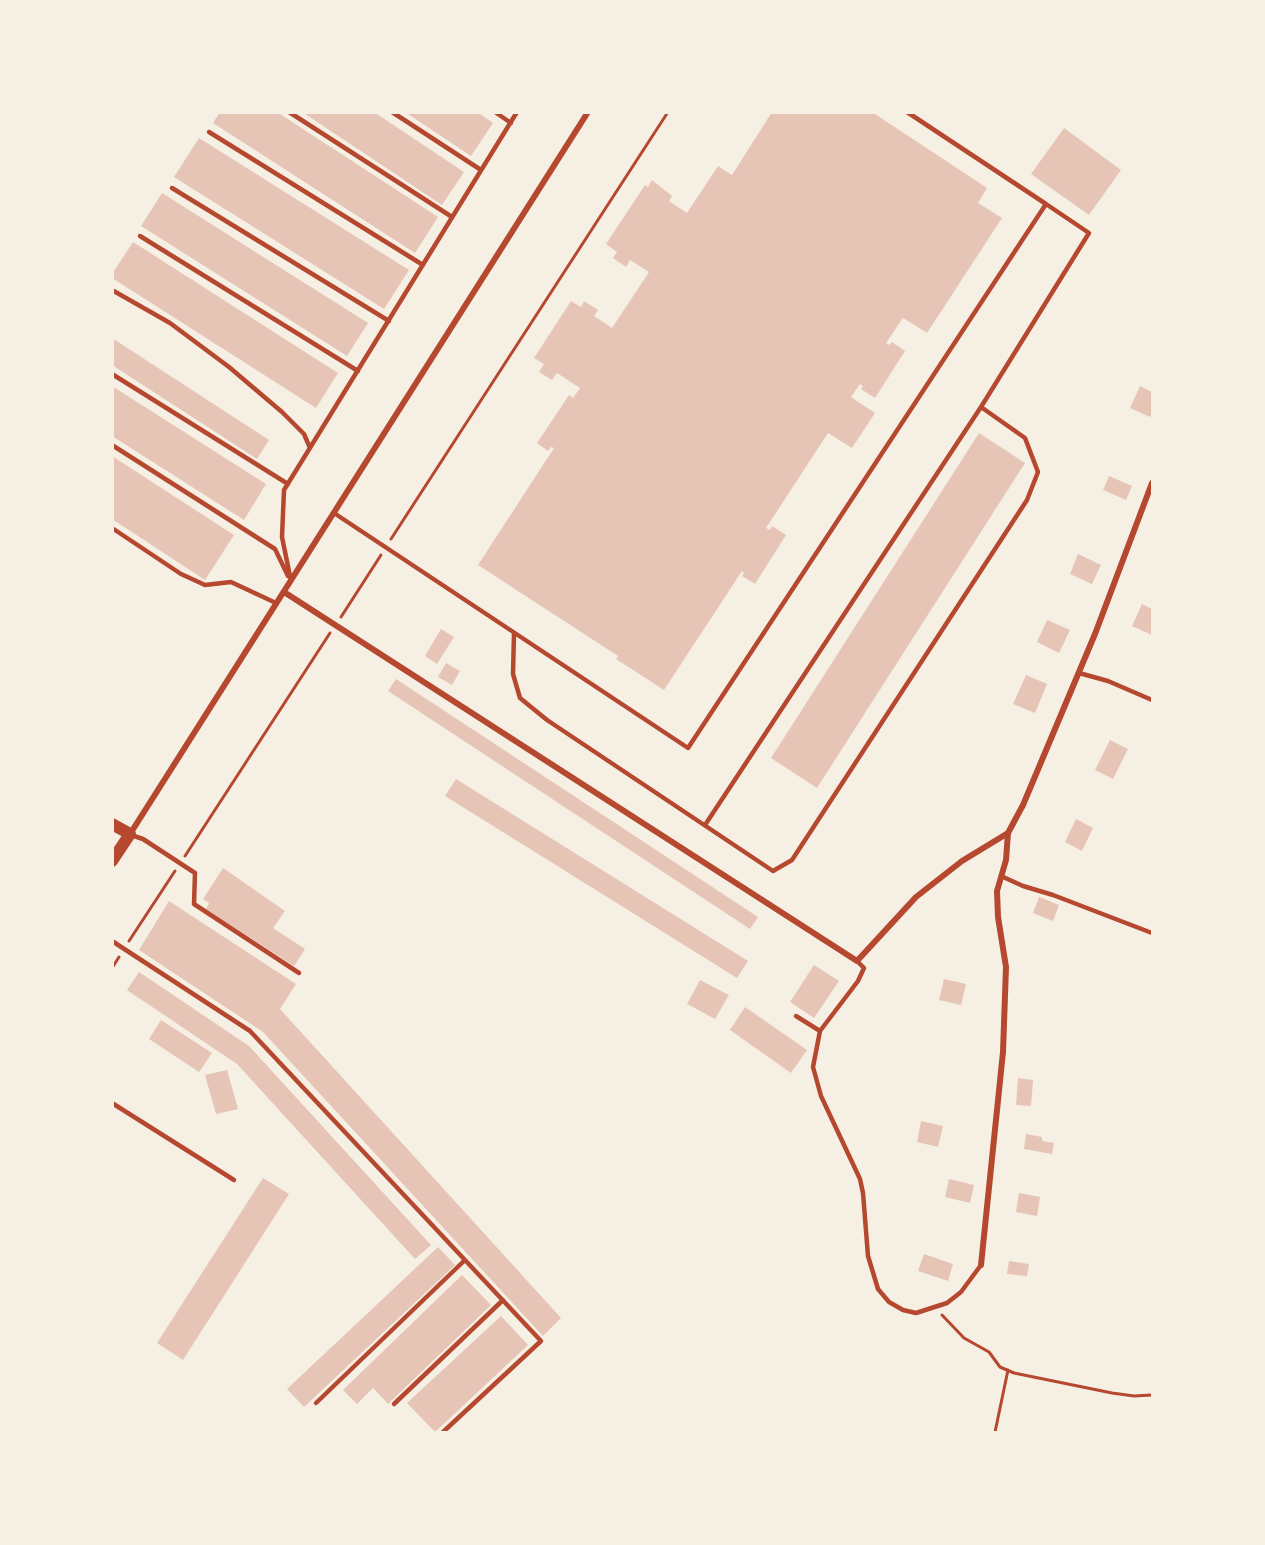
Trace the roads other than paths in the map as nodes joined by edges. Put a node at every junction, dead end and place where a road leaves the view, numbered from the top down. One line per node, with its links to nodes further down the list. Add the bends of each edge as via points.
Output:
1 (289, 112): 12 (lane)
2 (392, 112): 9 (lane)
3 (495, 112): 7 (lane)
4 (517, 112): 7 (lane)
5 (588, 112): 24 (street)
6 (907, 112): 11 (lane)
7 (510, 123): 9 (lane)
8 (208, 132): 14 (lane)
9 (481, 170): 12 (lane)
10 (172, 188): 16 (lane)
11 (1046, 204): 19 (lane, via 1089,232); 29 (lane, via 688,748)
12 (452, 217): 14 (lane)
13 (140, 236): 17 (lane)
14 (423, 265): 16 (lane)
15 (112, 290): 21 (lane, via 170,323 229,367 282,412 303,434)
16 (389, 321): 17 (lane)
17 (358, 371): 21 (lane)
18 (112, 374): 23 (lane)
19 (981, 407): 33 (lane); 33 (lane, via 1025,438 1038,472 1028,500 792,860 773,871)
20 (112, 445): 26 (lane, via 275,549)
21 (310, 448): 23 (lane)
22 (1152, 483): 30 (street)
23 (288, 484): 26 (lane, via 284,490 282,537)
24 (334, 513): 26 (street); 29 (lane)
25 (112, 528): 28 (lane, via 205,585 231,582)
26 (291, 581): 27 (street)
27 (284, 592): 28 (street); 40 (street)
28 (276, 603): 35 (street)
29 (514, 633): 33 (lane, via 513,674 520,698)
30 (1079, 673): 31 (lane); 34 (street)
31 (1152, 700)
32 (112, 824): 35 (main road)
33 (705, 825)
34 (1008, 833): 37 (street); 40 (street, via 962,861 916,897)
35 (130, 834): 36 (main road); 41 (lane, via 195,873 194,904)
36 (112, 861)
37 (1001, 876): 38 (lane); 47 (street, via 997,891 1006,967 1003,1052)
38 (1152, 933)
39 (112, 941): 46 (lane, via 250,1031)
40 (857, 961): 43 (lane, via 864,968 858,981)
41 (299, 973)
42 (796, 1016): 43 (lane)
43 (820, 1031): 47 (lane, via 814,1051 814,1073 860,1179 868,1256 878,1289 889,1302 916,1313 947,1303 961,1292)
44 (112, 1103): 45 (lane)
45 (234, 1180)
46 (465, 1260): 48 (lane); 49 (lane)
47 (981, 1265)
48 (503, 1300): 50 (lane); 51 (lane, via 541,1341)
49 (316, 1403)
50 (394, 1404)
51 (443, 1432)

